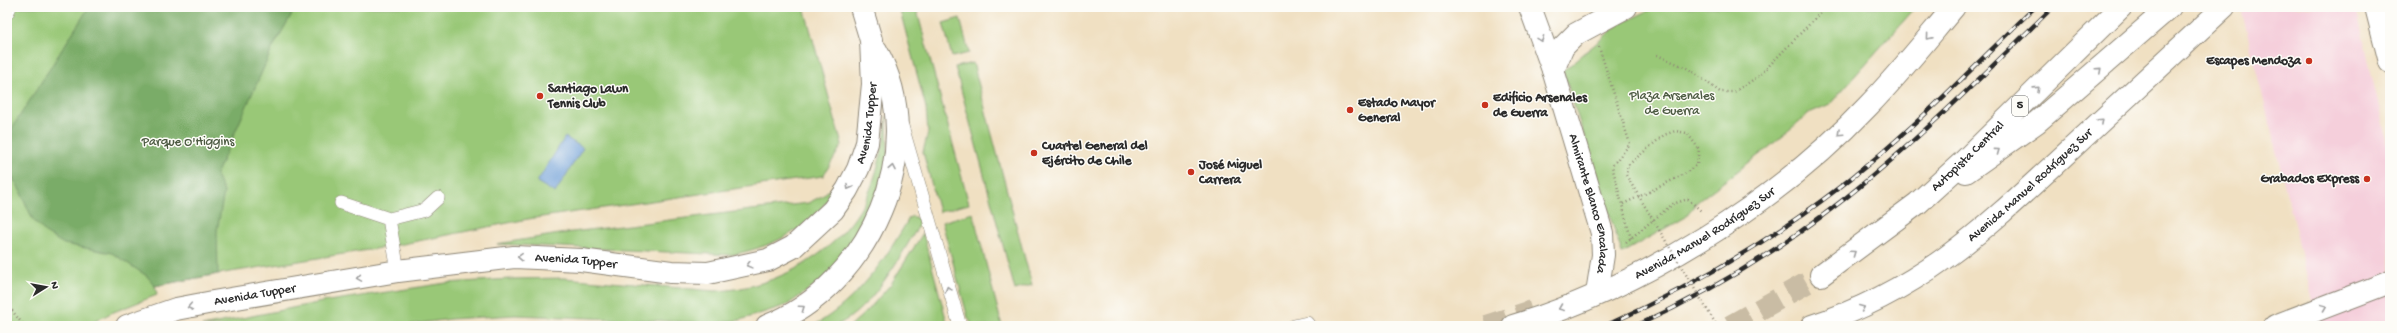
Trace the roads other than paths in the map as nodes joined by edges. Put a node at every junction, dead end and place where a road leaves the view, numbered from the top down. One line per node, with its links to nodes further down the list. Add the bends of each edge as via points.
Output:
1 (10, 7): 10 (lane)
2 (861, 7): 12 (main road, Avenida Tupper)
3 (1530, 7): 14 (main road, Almirante Blanco Encalada, one-way to 14)
4 (1626, 7): 11 (main road)
5 (1954, 7): 23 (main road, Avenida Manuel Rodríguez Sur, one-way to 23, via 1878,96 1835,138 1765,196 1680,252)
6 (2121, 7): 18 (main road, Autopista Central / 5, one-way to 6)
7 (2170, 7): 18 (main road, one-way to 7, via 2037,122)
8 (2224, 7): 30 (main road, Avenida Manuel Rodríguez Sur, one-way to 8, via 1884,298 1957,250 2020,197)
9 (2376, 7): 13 (main road)
10 (7, 13)
11 (1588, 16): 14 (main road, via 1563,47)
12 (871, 40): 15 (main road, Avenida Tupper, via 883,62); 20 (main road, Avenida Tupper, one-way to 20, via 871,115 867,143 858,168 833,210 793,247 768,260 708,273 671,272 581,260 514,257)
13 (2390, 62)
14 (1553, 70): 23 (main road, Almirante Blanco Encalada, via 1602,234 1603,255)
15 (892, 90): 26 (main road, Avenida Tupper, one-way to 15, via 791,315 830,286 854,260 870,234 883,204 894,157 896,123); 27 (lane, one-way to 15)
16 (438, 198): 19 (lane, via 426,210)
17 (341, 203): 19 (lane)
18 (1918, 203): 21 (main road, Autopista Central / 5, one-way to 18)
19 (389, 219): 20 (lane)
20 (398, 271): 25 (main road, Avenida Tupper, one-way to 25, via 176,309)
21 (1821, 275)
22 (2390, 282): 31 (main road, one-way to 22)
23 (1597, 293): 29 (main road, Avenida Manuel Rodríguez Sur, one-way to 29)
24 (1308, 324): 28 (lane)
25 (127, 326)
26 (767, 326)
27 (960, 326)
28 (1294, 326)
29 (1513, 326)
30 (1812, 326)
31 (2275, 326)

